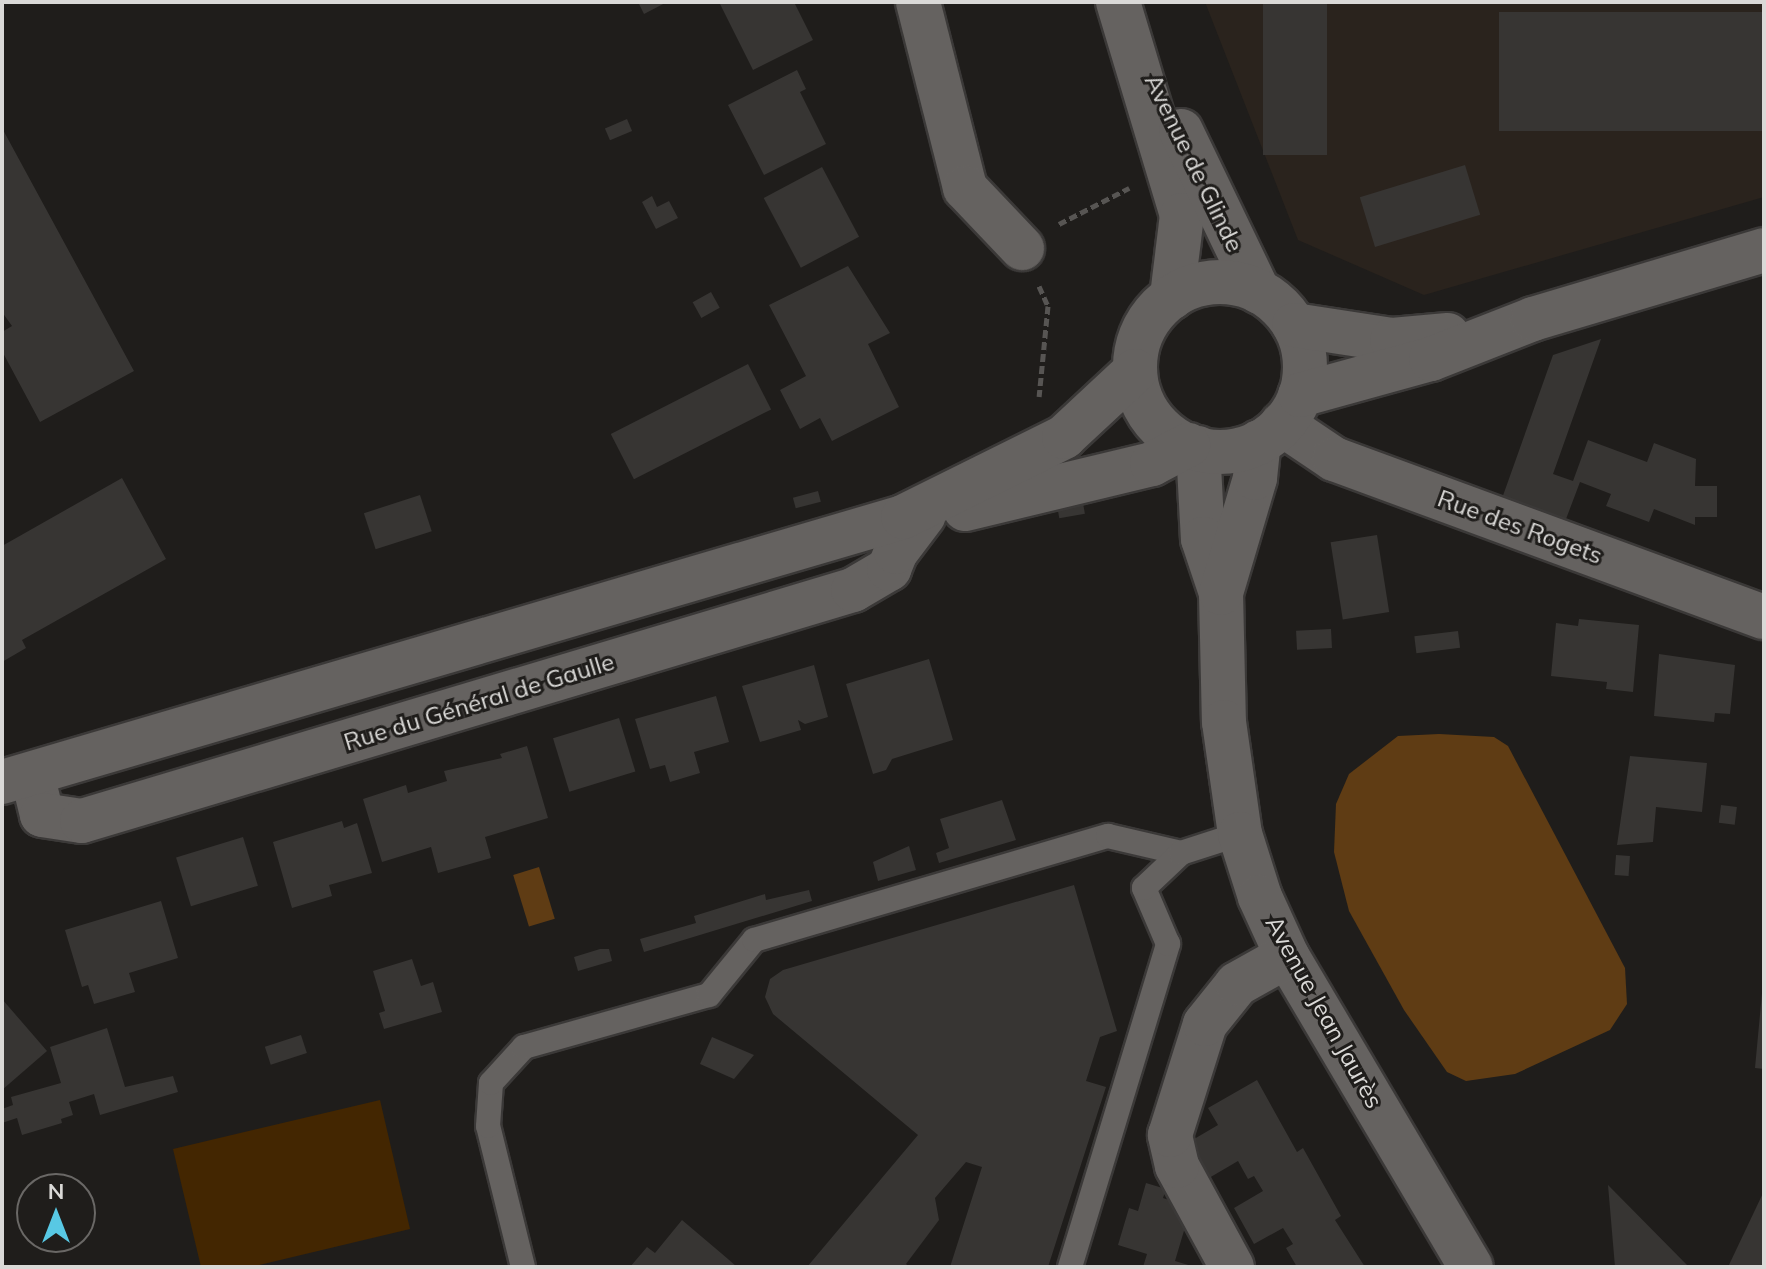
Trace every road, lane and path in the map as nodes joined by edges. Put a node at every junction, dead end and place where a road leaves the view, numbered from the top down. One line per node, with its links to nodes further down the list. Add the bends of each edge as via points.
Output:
1 (918, 2): 4 (street, via 965,188)
2 (1124, 19): 3 (street, Avenue de Glinde); 6 (street, Avenue de Glinde)
3 (1169, 169): 4 (path, via 1078,212); 7 (street, Avenue de Glinde, via 1182,215)
4 (1022, 248): 11 (path, via 1048,306)
5 (1764, 250): 8 (street)
6 (1258, 291): 7 (street, via 1211,282); 9 (street)
7 (1172, 297): 10 (street, via 1146,325)
8 (1533, 319): 9 (street, via 1392,340); 12 (street)
9 (1294, 325): 12 (street, via 1305,359)
10 (1135, 371): 13 (street, via 1152,417); 14 (street, Rue du Général de Gaulle, via 1064,437)
11 (1038, 409)
12 (1280, 420): 13 (street, via 1224,451); 15 (street, Avenue Jean Jaurès, via 1255,478); 16 (street, Rue des Rogets, via 1334,459)
13 (1193, 447): 14 (street, Rue du Général de Gaulle, via 1152,464); 15 (street, Avenue Jean Jaurès, via 1203,539)
14 (914, 516): 17 (street, Rue du Général de Gaulle); 17 (street, Rue du Général de Gaulle, via 889,569 853,590 97,817 82,821 42,815)
15 (1221, 593): 18 (street, Avenue Jean Jaurès, via 1224,722)
16 (1764, 617)
17 (17, 778)
18 (1240, 834): 19 (lane); 20 (street, Avenue Jean Jaurès)
19 (1181, 853): 21 (lane, via 1108,836 783,931 754,940 709,995 524,1047 491,1083 488,1126); 22 (lane, via 1144,888 1168,944)
20 (1287, 956): 23 (street, via 1237,984 1205,1024 1170,1135 1177,1166); 24 (street, Avenue Jean Jaurès)
21 (523, 1267)
22 (1070, 1267)
23 (1232, 1267)
24 (1471, 1267)

